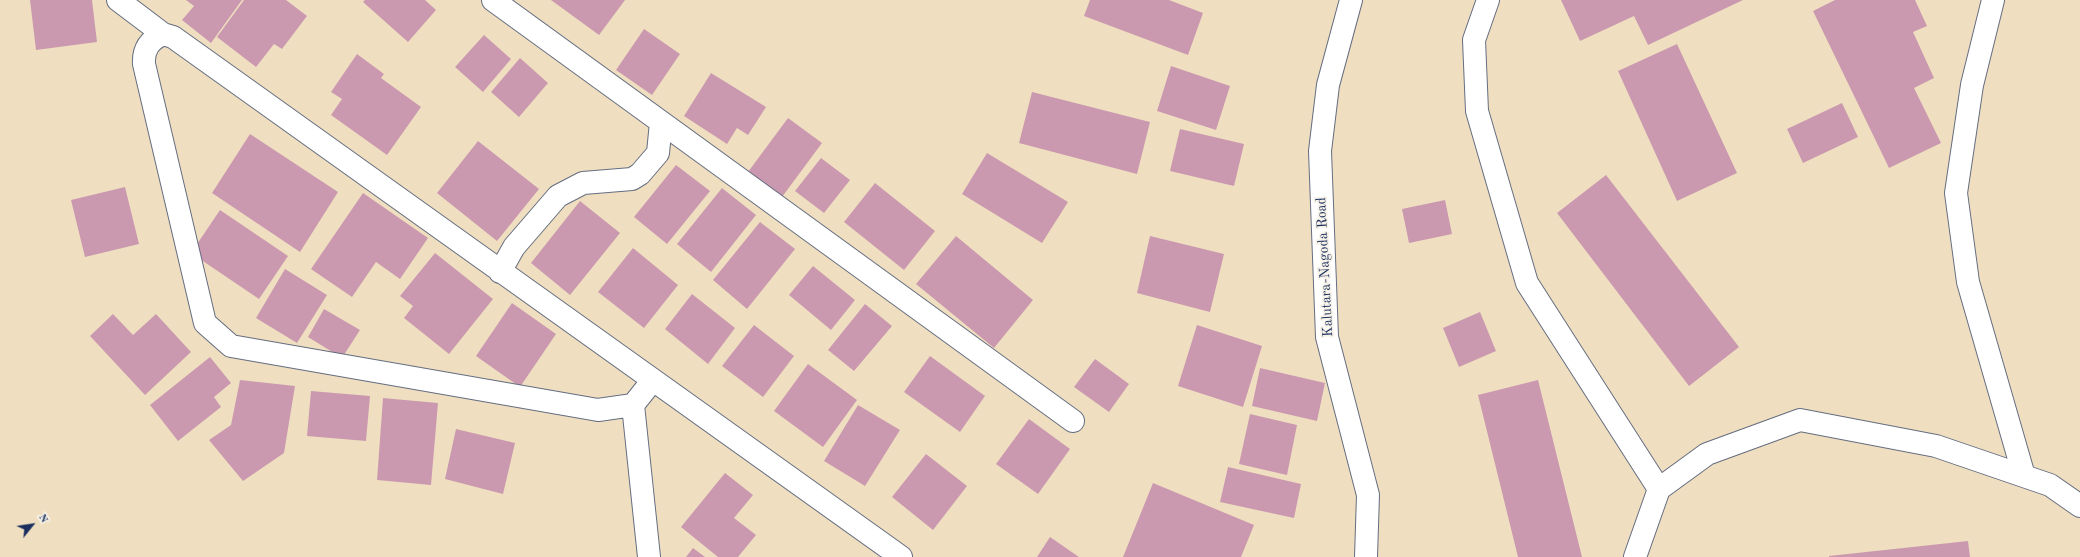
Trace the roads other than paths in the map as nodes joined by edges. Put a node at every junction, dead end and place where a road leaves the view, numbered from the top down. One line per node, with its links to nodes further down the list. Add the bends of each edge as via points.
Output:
1 (118, 0): 6 (street)
2 (493, 0): 7 (street)
3 (1351, 0): 17 (street, Kalutara-Nagoda Road, via 1328,85 1320,159 1327,337 1368,495)
4 (1488, 0): 13 (street, via 1474,40 1477,111 1527,283)
5 (1994, 0): 12 (street, via 1972,85 1956,193 1968,282)
6 (163, 34): 8 (street, via 173,37); 10 (street, via 154,38 148,45 143,54 144,64 205,323 232,346 598,410)
7 (660, 122): 8 (street, via 658,153 640,174 632,179 583,183 558,196 514,247); 11 (street)
8 (500, 272): 9 (street)
9 (653, 380): 10 (street); 16 (street)
10 (633, 405): 15 (street)
11 (1073, 421)
12 (2024, 476): 13 (street, via 1936,446 1800,420 1707,454); 14 (street, via 2050,485)
13 (1659, 489): 18 (street)
14 (2080, 506)
15 (649, 557)
16 (901, 557)
17 (1366, 557)
18 (1635, 557)

